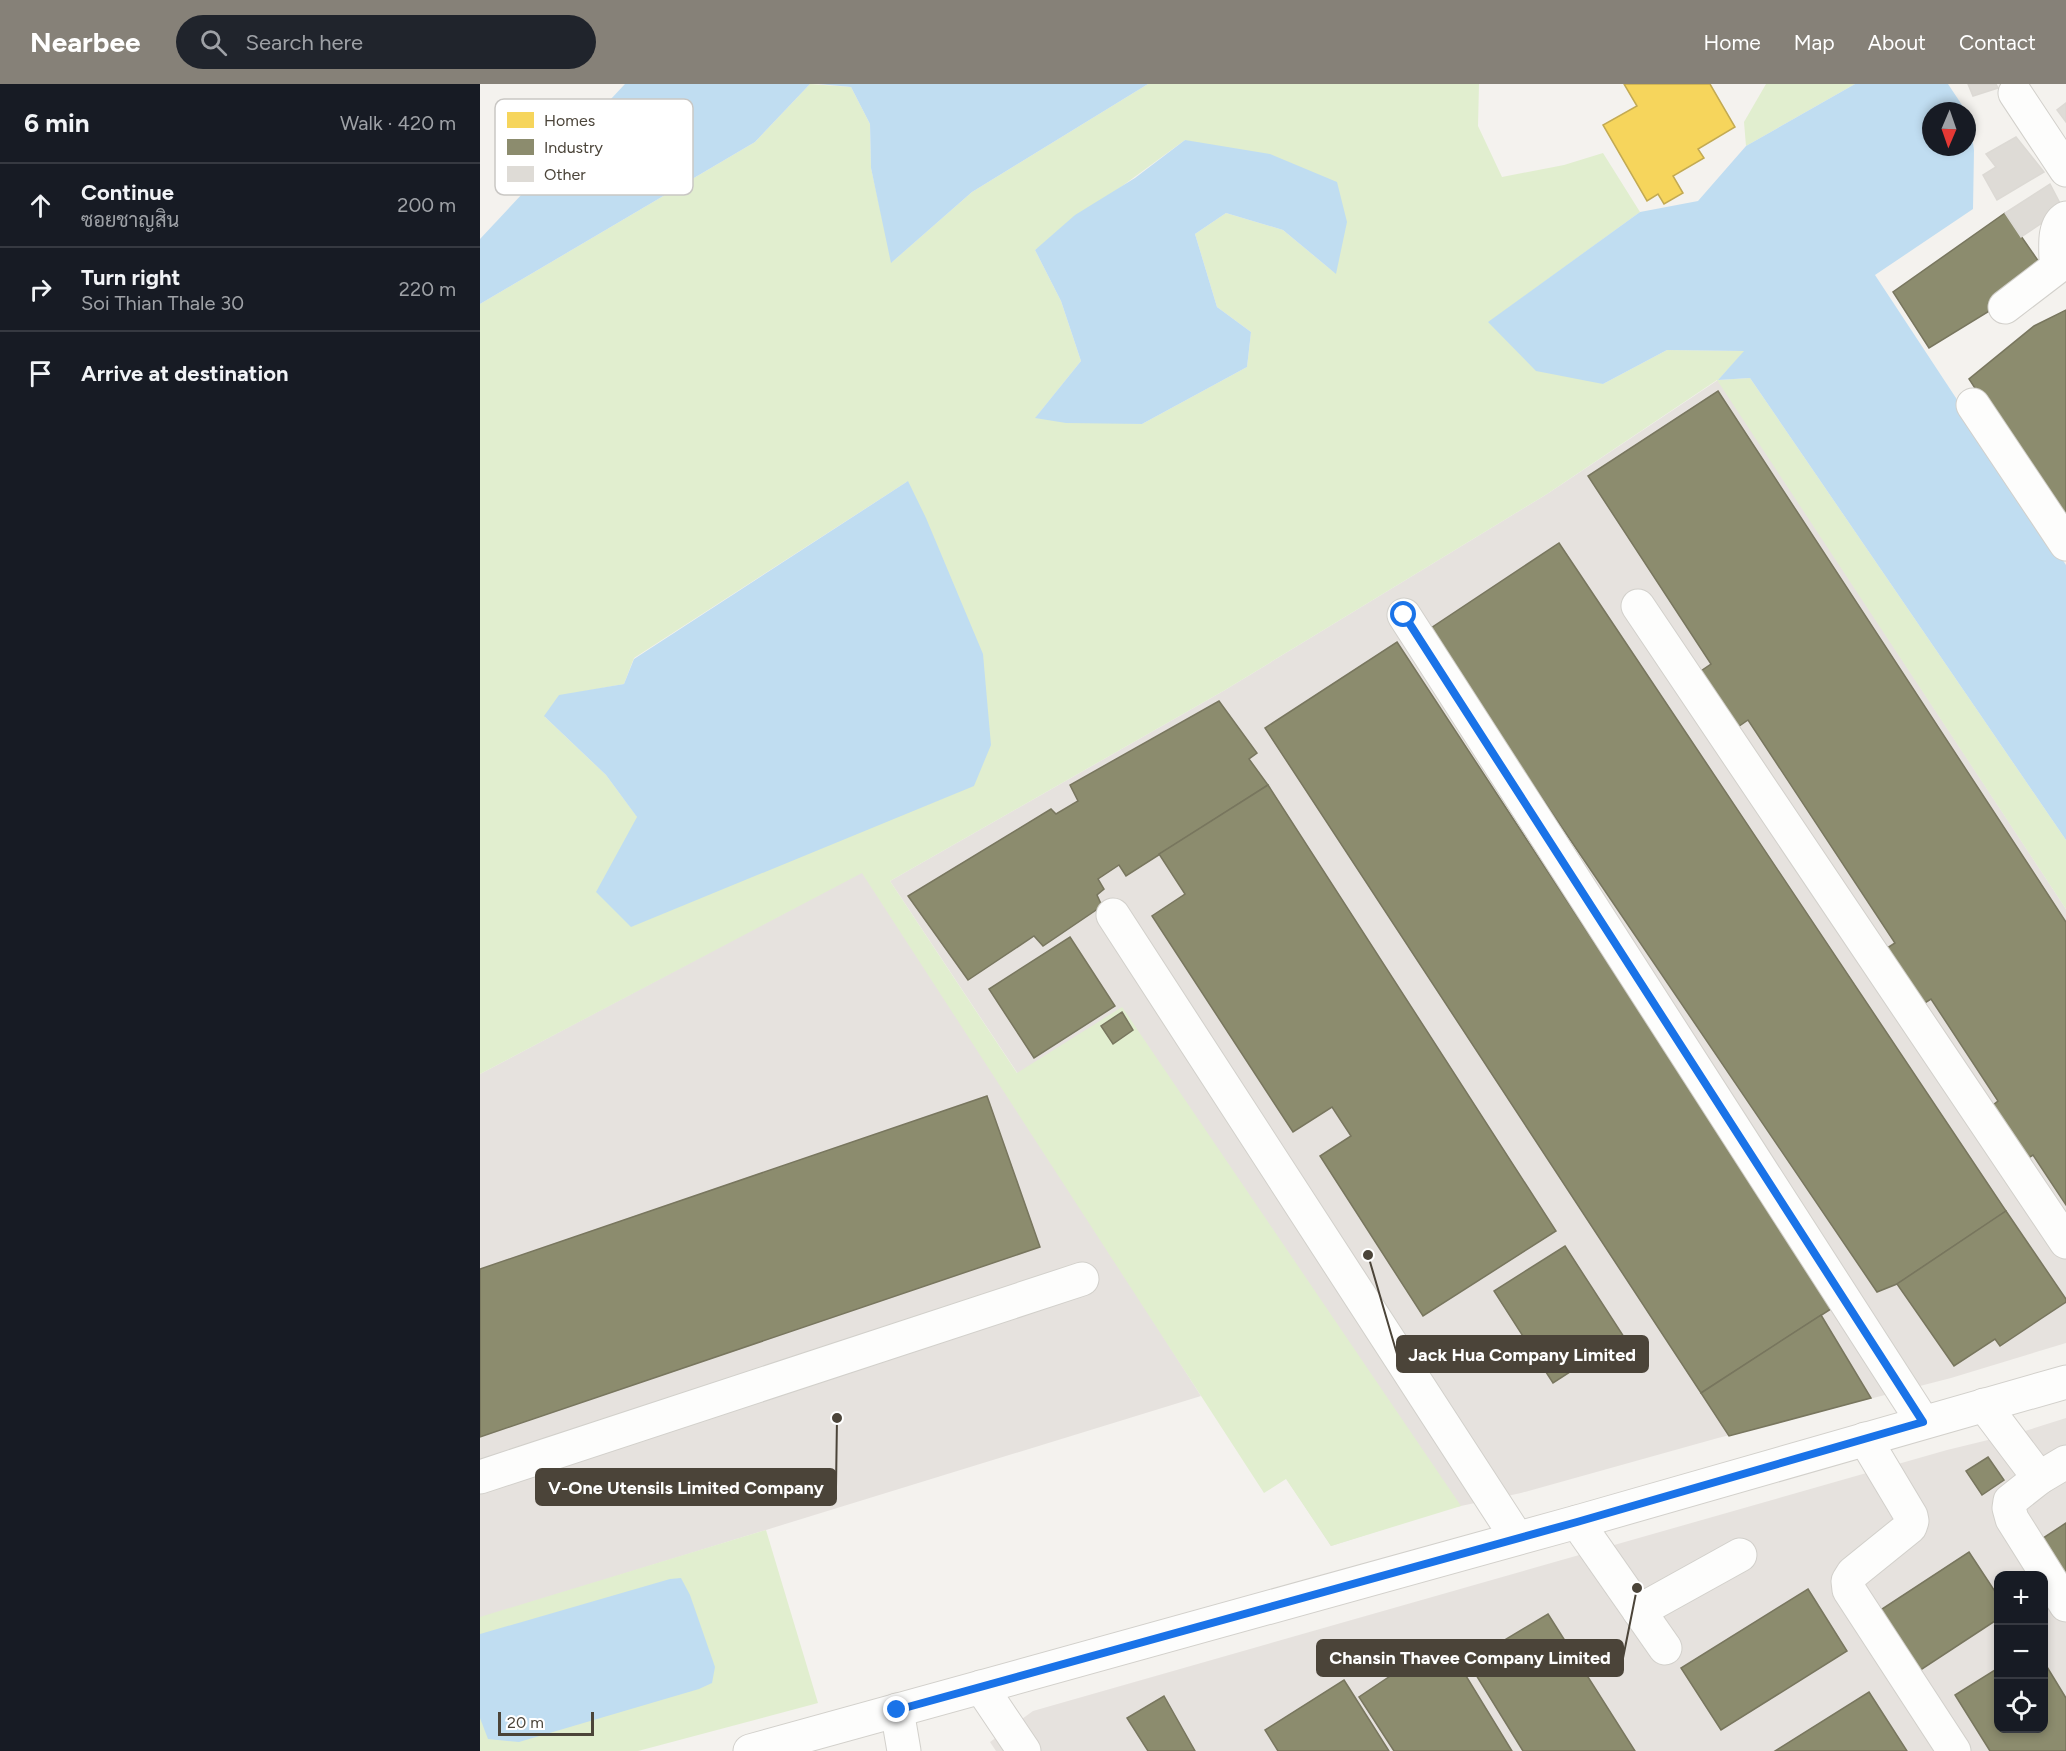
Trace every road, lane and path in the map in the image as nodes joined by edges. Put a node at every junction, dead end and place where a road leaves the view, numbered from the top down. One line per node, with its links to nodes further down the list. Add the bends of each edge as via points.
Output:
1 (2015, 93): 2 (street)
2 (2066, 170)
3 (2066, 218): 4 (street, via 2058,228 2056,268)
4 (2005, 308)
5 (1973, 405): 6 (street)
6 (2066, 544)
7 (1638, 606): 10 (street)
8 (1404, 615): 14 (street)
9 (1113, 915): 19 (street)
10 (2066, 1242)
11 (1082, 1279): 17 (street)
12 (2066, 1382): 13 (street)
13 (1984, 1405): 14 (street); 16 (street)
14 (1923, 1422): 15 (street)
15 (1865, 1439): 18 (street); 30 (street, via 1912,1521 1910,1527 1853,1574 1848,1581 1849,1590)
16 (2053, 1470): 21 (street, via 2010,1501 2009,1508)
17 (480, 1477)
18 (1577, 1522): 19 (street); 22 (street)
19 (1517, 1538): 24 (street)
20 (1740, 1554): 22 (street)
21 (2066, 1605)
22 (1639, 1611): 23 (street)
23 (1665, 1648)
24 (981, 1687): 25 (street); 29 (street)
25 (897, 1710): 26 (street); 28 (street)
26 (804, 1744): 27 (street)
27 (750, 1751)
28 (904, 1751)
29 (1024, 1751)
30 (1954, 1751)

